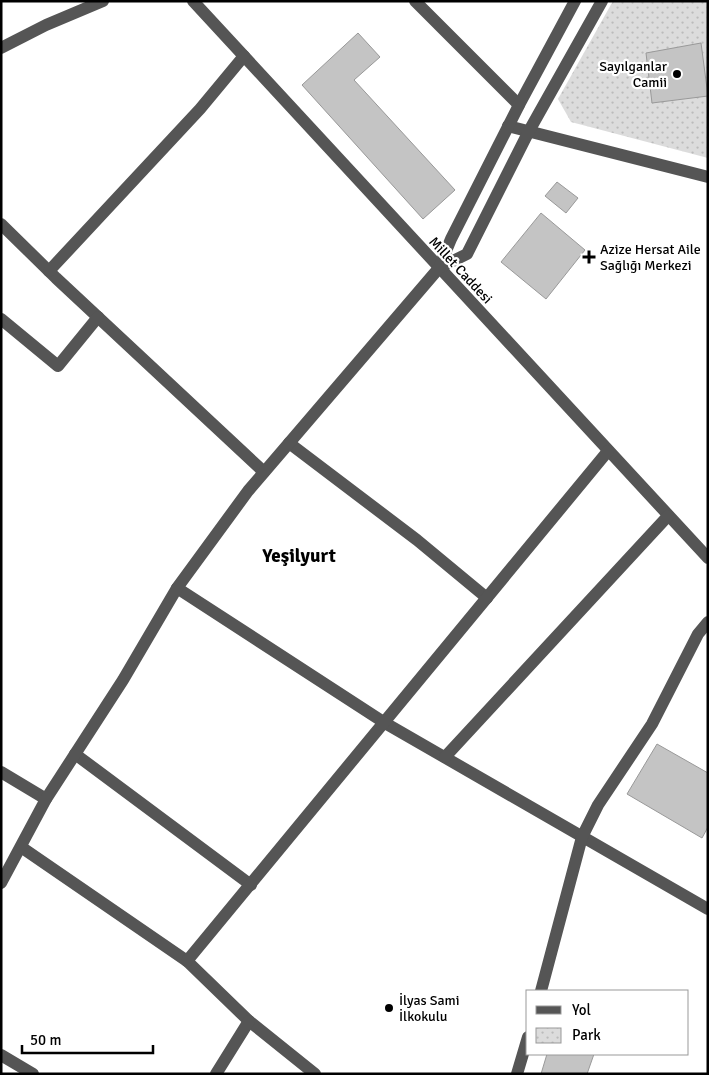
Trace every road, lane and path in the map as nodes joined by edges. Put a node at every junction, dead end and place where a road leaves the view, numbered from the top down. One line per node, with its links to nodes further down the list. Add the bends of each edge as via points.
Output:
1 (103, 1): 6 (street)
2 (193, 1): 7 (street, Millet Caddesi)
3 (416, 1): 8 (street)
4 (575, 1): 8 (street)
5 (602, 1): 10 (street)
6 (1, 48)
7 (244, 56): 13 (street, Millet Caddesi); 14 (street, via 200,109)
8 (519, 105): 9 (street)
9 (508, 126): 10 (street); 13 (street)
10 (529, 131): 11 (street); 13 (street, via 467,254)
11 (708, 177)
12 (1, 224): 14 (street)
13 (439, 268): 17 (street); 18 (street, Millet Caddesi)
14 (49, 271): 15 (street)
15 (98, 317): 16 (street, via 58,366); 19 (street)
16 (1, 319)
17 (289, 443): 19 (street); 23 (street, via 417,540)
18 (608, 451): 20 (street, Millet Caddesi); 23 (street)
19 (264, 472): 22 (street)
20 (668, 516): 21 (street, Millet Caddesi); 27 (street)
21 (708, 558)
22 (177, 588): 25 (street); 26 (street)
23 (487, 598): 25 (street)
24 (708, 622): 30 (street, via 698,634 652,724 598,805)
25 (385, 723): 27 (street); 33 (street)
26 (75, 754): 29 (street); 33 (street)
27 (446, 757): 30 (street)
28 (1, 772): 29 (street)
29 (46, 799): 31 (street)
30 (582, 837): 34 (street); 36 (street)
31 (21, 847): 32 (street); 35 (street)
32 (1, 884)
33 (251, 885): 35 (street)
34 (708, 909)
35 (187, 961): 37 (street)
36 (541, 990)
37 (250, 1021): 41 (street); 42 (street)
38 (526, 1044): 43 (street)
39 (1, 1055): 40 (street)
40 (34, 1074)
41 (216, 1074)
42 (315, 1074)
43 (517, 1074)

